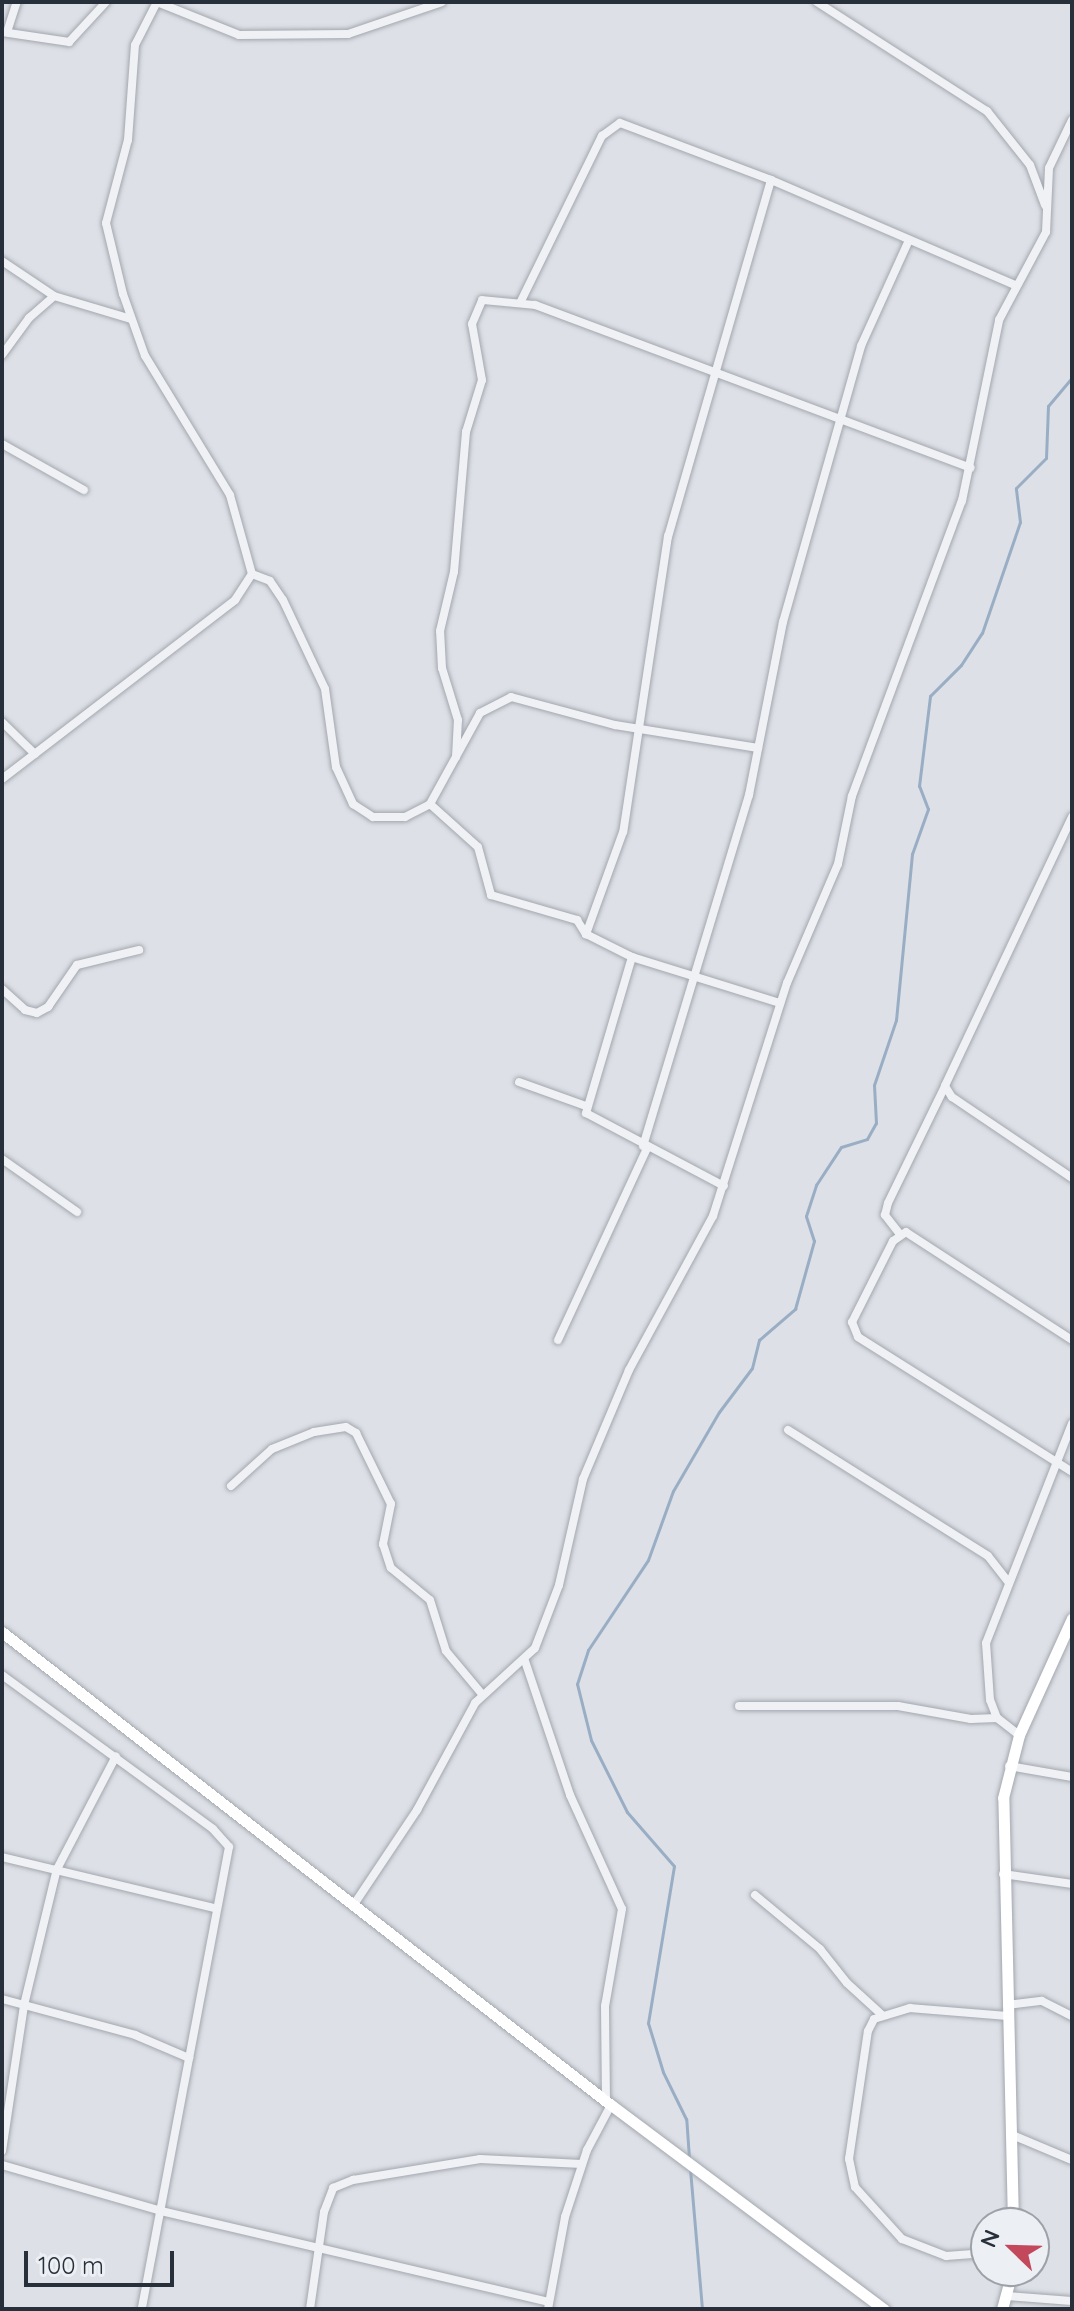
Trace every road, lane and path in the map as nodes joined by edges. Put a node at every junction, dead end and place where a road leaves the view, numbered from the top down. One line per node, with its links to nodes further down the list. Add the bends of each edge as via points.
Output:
1 (17, 2): 5 (street)
2 (106, 2): 5 (street, via 69,42)
3 (442, 2): 14 (street, via 348,34 239,35 157,2 135,45 128,140 106,211)
4 (817, 2): 8 (street, via 987,111 1030,165)
5 (4, 32)
6 (1072, 120): 8 (street, via 1049,168)
7 (771, 180): 9 (street); 13 (street, via 635,126 616,124 602,136); 16 (street)
8 (1047, 209): 11 (street, via 1046,232)
9 (909, 240): 11 (street); 17 (street, via 861,346)
10 (2, 261): 12 (street)
11 (1015, 285): 19 (street, via 986,369)
12 (54, 296): 14 (street); 15 (street, via 29,318)
13 (521, 301): 16 (street); 26 (street, via 482,300 473,316 482,380 466,432 454,572 439,645 458,720)
14 (131, 319): 21 (street, via 156,376 230,495)
15 (2, 355)
16 (714, 376): 17 (street); 23 (street, via 668,536)
17 (842, 419): 19 (street); 24 (street, via 790,593)
18 (2, 444): 20 (street)
19 (971, 468): 35 (street, via 852,796 838,864)
20 (84, 490)
21 (252, 574): 25 (street, via 235,600); 28 (street, via 275,586 325,689 336,767 353,804 387,820)
22 (2, 722): 25 (street)
23 (640, 729): 24 (street); 26 (street, via 511,697 480,713); 30 (street, via 621,842)
24 (758, 748): 33 (street, via 749,795)
25 (35, 754): 27 (street)
26 (456, 757): 28 (street)
27 (2, 779)
28 (430, 804): 30 (street, via 478,847 491,895 577,920)
29 (1072, 817): 37 (street)
30 (586, 934): 32 (street)
31 (139, 950): 34 (street, via 77,965 48,1007 37,1013 25,1010)
32 (632, 957): 33 (street); 38 (street)
33 (694, 976): 35 (street); 39 (street)
34 (2, 989)
35 (780, 1003): 42 (street)
36 (519, 1082): 38 (street)
37 (945, 1086): 41 (street, via 952,1097); 44 (street, via 888,1203 885,1215)
38 (586, 1106): 39 (street, via 589,1118)
39 (645, 1147): 42 (street); 45 (street)
40 (2, 1159): 43 (street)
41 (1072, 1178)
42 (724, 1186): 57 (street, via 695,1255 629,1370 583,1479 559,1585 541,1636)
43 (77, 1212)
44 (899, 1233): 46 (street, via 985,1279); 49 (street, via 854,1317 854,1333)
45 (558, 1340)
46 (1072, 1340)
47 (1072, 1423): 49 (street)
48 (788, 1430): 52 (street, via 988,1556)
49 (1057, 1463): 50 (street); 52 (street)
50 (1072, 1472)
51 (231, 1486): 59 (street, via 272,1449 314,1432 346,1427 356,1433 391,1504 383,1544 391,1568 430,1600 446,1651)
52 (1010, 1584): 61 (street, via 986,1643 990,1700)
53 (1072, 1618): 55 (street)
54 (2, 1632): 71 (street)
55 (1060, 1642): 56 (street); 62 (street)
56 (1072, 1647)
57 (525, 1661): 59 (street); 79 (street, via 570,1795 622,1909 605,2006)
58 (2, 1675): 63 (street)
59 (482, 1694): 71 (street, via 417,1810)
60 (739, 1706): 61 (street, via 898,1706 971,1719)
61 (997, 1718): 62 (street)
62 (1019, 1735): 64 (street)
63 (116, 1756): 67 (street); 72 (street, via 229,1847)
64 (1009, 1766): 65 (street); 68 (street, via 1003,1798)
65 (1072, 1777)
66 (2, 1857): 67 (street)
67 (57, 1869): 72 (street); 74 (street)
68 (1003, 1874): 69 (street); 75 (street)
69 (1072, 1884)
70 (755, 1895): 76 (street, via 820,1949)
71 (355, 1903): 79 (street)
72 (215, 1908): 78 (street)
73 (2, 1999): 74 (street)
74 (24, 2005): 78 (street, via 135,2035); 81 (street)
75 (1007, 2011): 76 (street, via 910,2008); 77 (street, via 1042,2001); 80 (street)
76 (881, 2014): 88 (street, via 868,2031 852,2122 850,2179 913,2246 946,2256)
77 (1072, 2016)
78 (189, 2058): 86 (street)
79 (608, 2103): 83 (street); 95 (street)
80 (1010, 2134): 82 (street); 85 (street)
81 (2, 2151)
82 (1072, 2160)
83 (582, 2164): 87 (street, via 480,2159 353,2180 329,2194); 92 (street, via 565,2217)
84 (2, 2165): 86 (street)
85 (1012, 2207)
86 (161, 2211): 87 (street); 93 (street)
87 (321, 2248): 92 (street); 94 (street)
88 (970, 2254)
89 (1009, 2287): 90 (street)
90 (1007, 2296): 91 (street); 96 (street)
91 (1072, 2301)
92 (548, 2305)
93 (142, 2309)
94 (310, 2309)
95 (884, 2309)
96 (1002, 2309)

